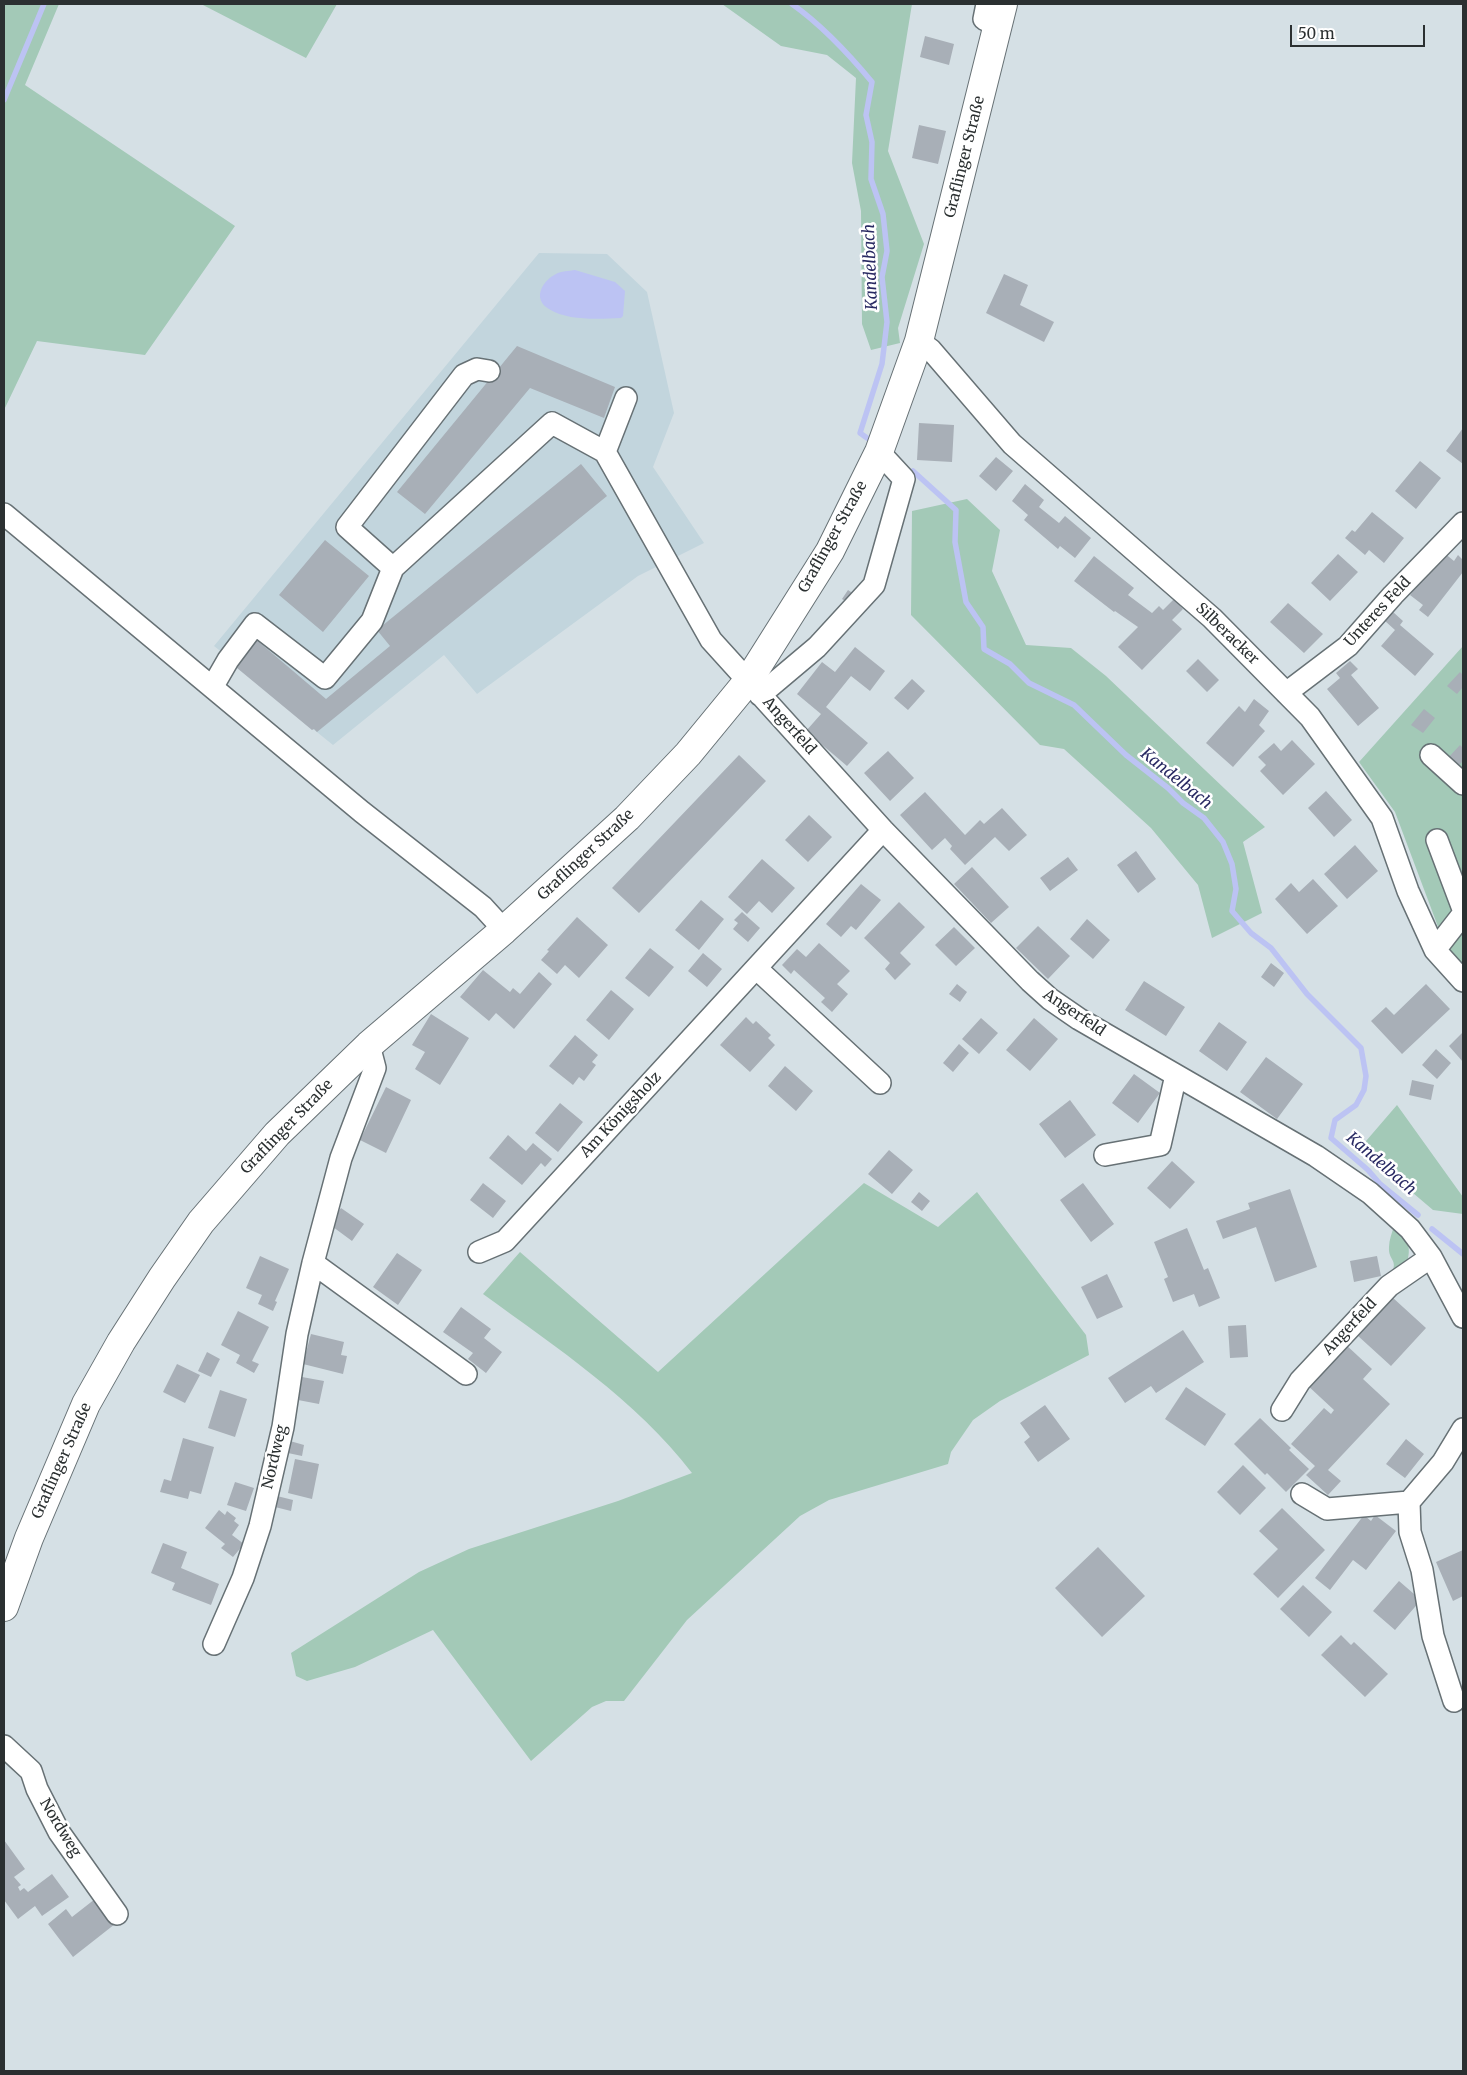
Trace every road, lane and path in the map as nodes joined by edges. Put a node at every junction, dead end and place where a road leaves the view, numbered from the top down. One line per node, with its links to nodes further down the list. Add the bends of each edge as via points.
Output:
1 (996, 11): 2 (main road, Graflinger Straße)
2 (919, 341): 6 (main road, Graflinger Straße); 12 (street, Silberacker, via 931,350 1012,444 1212,618)
3 (489, 372): 9 (street, via 477,369 464,375 347,527)
4 (626, 398): 5 (street)
5 (605, 452): 9 (street, via 552,423); 11 (street, Angerfeld, via 711,640)
6 (879, 452): 11 (main road, Graflinger Straße, via 830,551); 11 (street, via 904,479 874,585 816,647)
7 (4, 514): 10 (street)
8 (1463, 523): 12 (street, Unteres Feld, via 1348,646)
9 (393, 568): 10 (street, via 372,622 324,678 255,624)
10 (213, 686): 19 (street, via 362,812 483,906)
11 (754, 688): 15 (street, Angerfeld); 19 (main road, Graflinger Straße, via 627,818)
12 (1286, 693): 20 (street, Silberacker, via 1310,717 1382,818 1408,891)
13 (1431, 756): 14 (street)
14 (1463, 784)
15 (883, 830): 21 (street, Am Königsholz); 24 (street, Angerfeld, via 1050,999)
16 (1437, 840): 17 (street)
17 (1463, 910)
18 (1463, 914): 20 (street)
19 (504, 930): 23 (main road, Graflinger Straße)
20 (1435, 950): 22 (street, Silberacker)
21 (757, 969): 25 (street); 27 (street, Am Königsholz, via 505,1241)
22 (1463, 981)
23 (369, 1045): 29 (street, Nordweg, via 375,1068 341,1158); 36 (main road, Graflinger Straße, via 277,1134 201,1222 162,1278 86,1404 29,1538)
24 (1176, 1075): 26 (street, via 1160,1145); 28 (street, Angerfeld, via 1316,1156 1370,1193 1410,1229)
25 (880, 1083)
26 (1105, 1155)
27 (479, 1252)
28 (1431, 1257): 30 (street, Angerfeld); 32 (street, Angerfeld, via 1389,1286 1300,1381)
29 (313, 1262): 31 (street); 37 (street, Nordweg, via 297,1334 283,1427 260,1526 243,1578)
30 (1463, 1317)
31 (466, 1374)
32 (1282, 1410)
33 (1463, 1429): 35 (street, via 1443,1462)
34 (1302, 1494): 35 (street, via 1326,1509)
35 (1409, 1502): 38 (street, via 1410,1532 1422,1570 1433,1636)
36 (4, 1607)
37 (214, 1644)
38 (1454, 1701)
39 (4, 1746): 40 (street, Nordweg, via 31,1770 59,1832)
40 (116, 1914)

